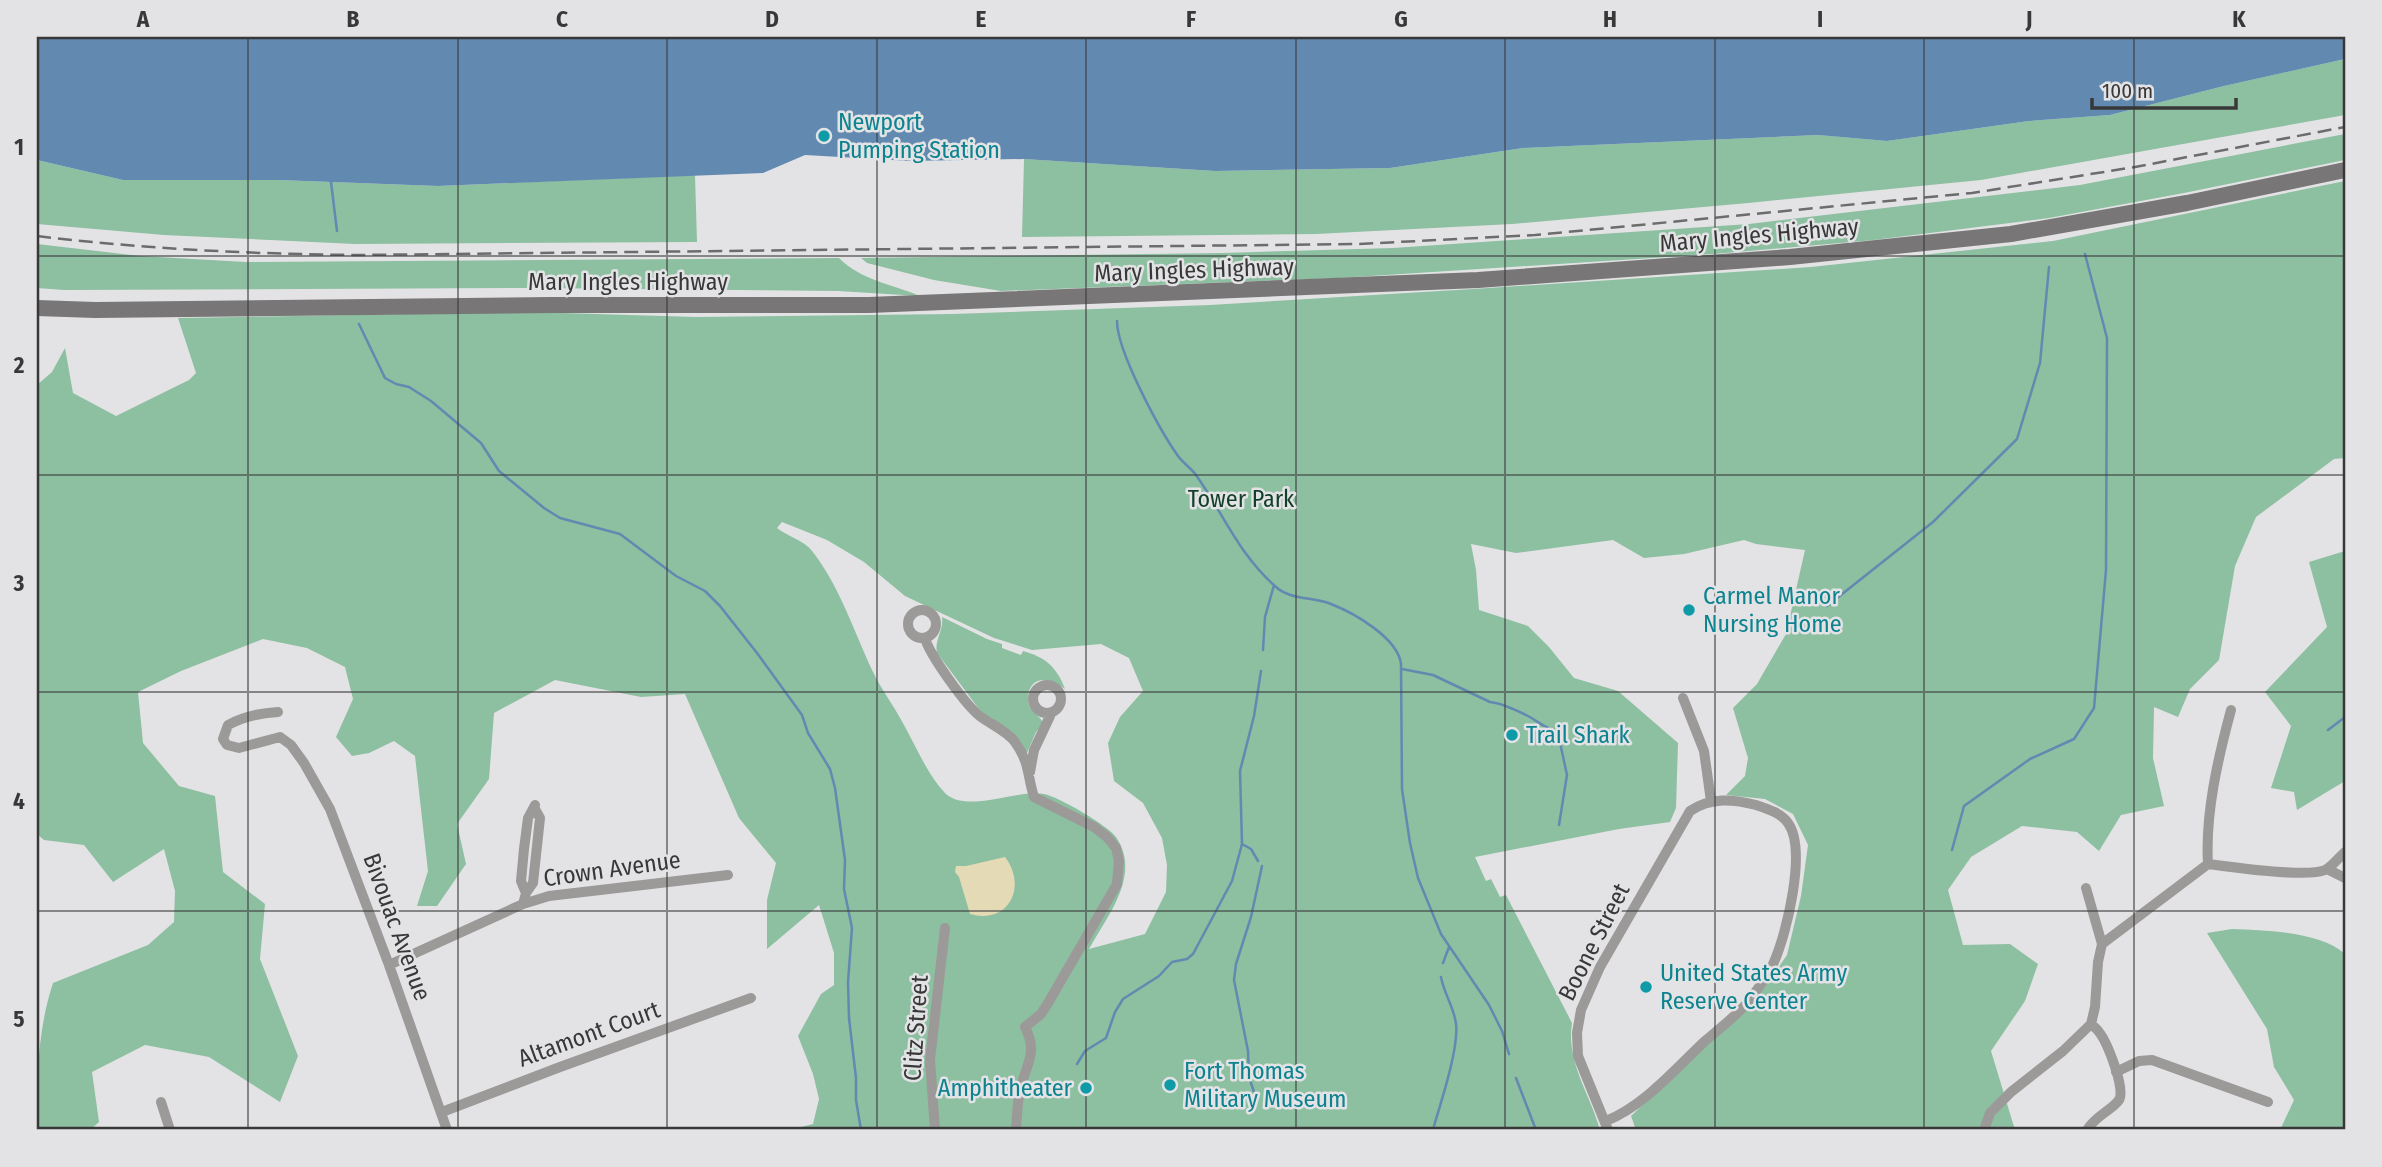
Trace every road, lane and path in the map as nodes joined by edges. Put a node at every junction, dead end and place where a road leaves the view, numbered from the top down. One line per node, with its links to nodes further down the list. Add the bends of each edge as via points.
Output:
1 (2345, 170): 2 (street, Mary Ingles Highway, via 2011,234 1790,257 1491,279 869,304)
2 (37, 308)
3 (925, 638): 8 (street, via 965,701 1013,739)
4 (1683, 698): 9 (street, via 1704,751)
5 (2231, 710): 12 (street, via 2216,774)
6 (278, 712): 20 (street, Bivouac Avenue, via 239,719 228,725 223,739 239,748 280,737 291,746 324,797)
7 (1047, 713): 8 (street, via 1050,716 1034,750)
8 (1030, 773): 31 (street, via 1034,797 1107,837 1116,848 1119,873 1107,903 1048,1003 1025,1027 1032,1048 1019,1093)
9 (1711, 801): 27 (street, Boone Street, via 1690,811 1600,967 1581,1010 1578,1056); 27 (street, via 1762,807 1780,814 1792,830 1796,867 1777,953 1746,1003)
10 (535, 806): 17 (street, via 540,818 533,883)
11 (2345, 852): 13 (street)
12 (2208, 864): 13 (street, via 2301,873); 19 (street)
13 (2327, 869): 15 (street)
14 (728, 875): 17 (street, Crown Avenue)
15 (2345, 878)
16 (2086, 888): 19 (street)
17 (525, 899): 20 (street, Crown Avenue)
18 (945, 928): 30 (street, Clitz Street, via 930,1060)
19 (2102, 944): 22 (street)
20 (389, 965): 26 (street, Bivouac Avenue)
21 (751, 998): 26 (street, Altamont Court)
22 (2091, 1024): 23 (street, via 2100,1032); 32 (street, via 2011,1091 1990,1113)
23 (2116, 1072): 25 (street, via 2152,1060); 33 (street, via 2121,1098)
24 (161, 1102): 28 (street)
25 (2268, 1102)
26 (442, 1112): 29 (street, Bivouac Avenue)
27 (1607, 1126)
28 (170, 1130)
29 (447, 1130)
30 (935, 1130)
31 (1016, 1130)
32 (1984, 1130)
33 (2088, 1130)

